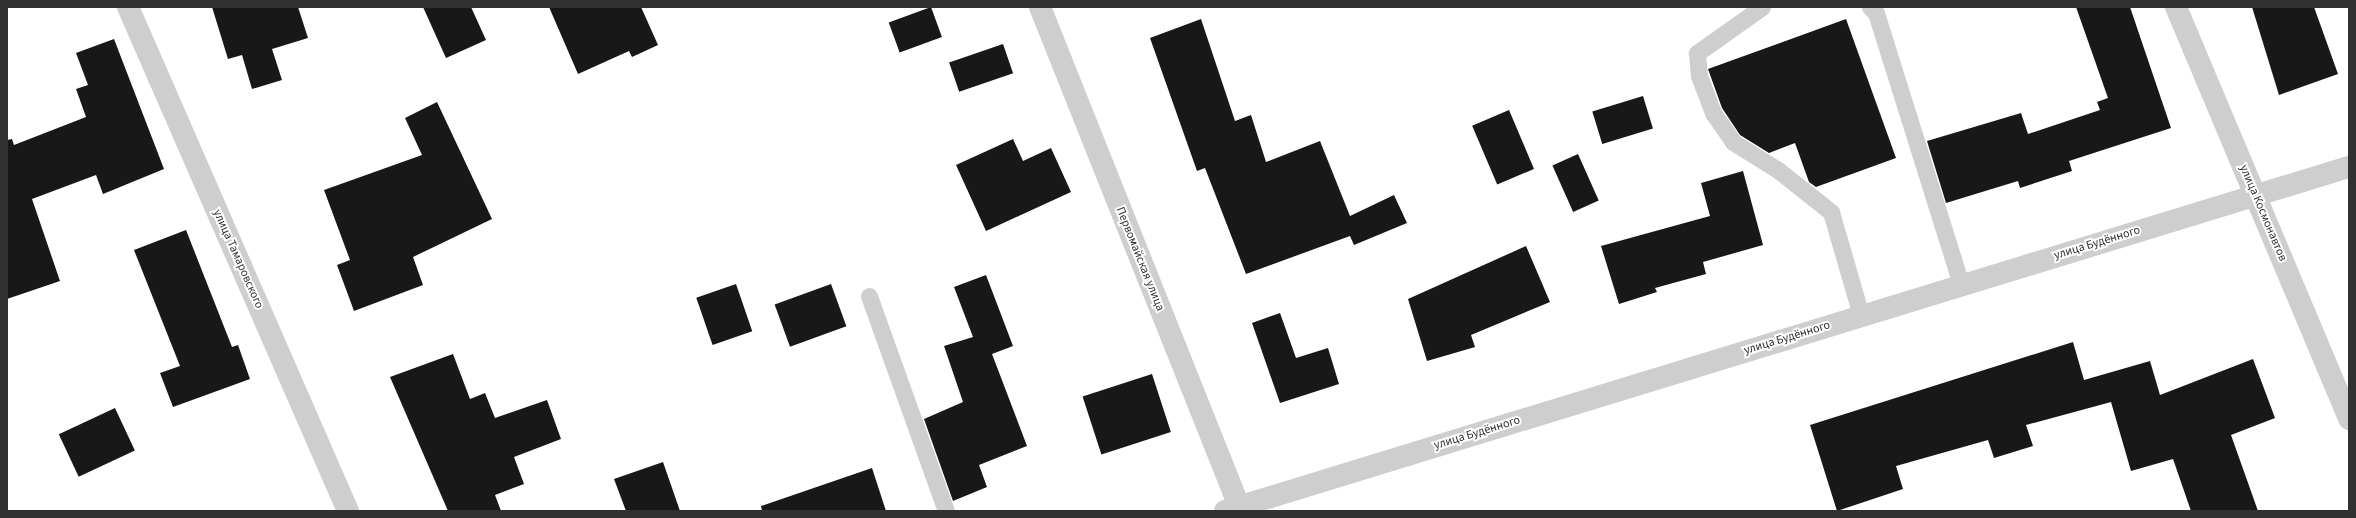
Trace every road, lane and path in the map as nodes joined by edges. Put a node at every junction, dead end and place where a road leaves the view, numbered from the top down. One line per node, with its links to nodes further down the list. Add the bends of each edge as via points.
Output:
1 (128, 7): 13 (street, улица Тамаровского)
2 (1040, 7): 12 (street, Первомайская улица)
3 (1762, 7): 10 (lane, via 1697,53 1699,76 1713,113 1733,142 1778,170 1831,212)
4 (1870, 7): 8 (lane, via 1876,12)
5 (2176, 7): 7 (street, улица Космонавтов)
6 (2349, 167): 7 (street, улица Будённого)
7 (2256, 194): 8 (street, улица Будённого); 11 (street, улица Космонавтов)
8 (1961, 284): 10 (street, улица Будённого)
9 (869, 296): 14 (lane)
10 (1861, 315): 12 (street, улица Будённого)
11 (2349, 419)
12 (1235, 510)
13 (348, 511)
14 (946, 511)

